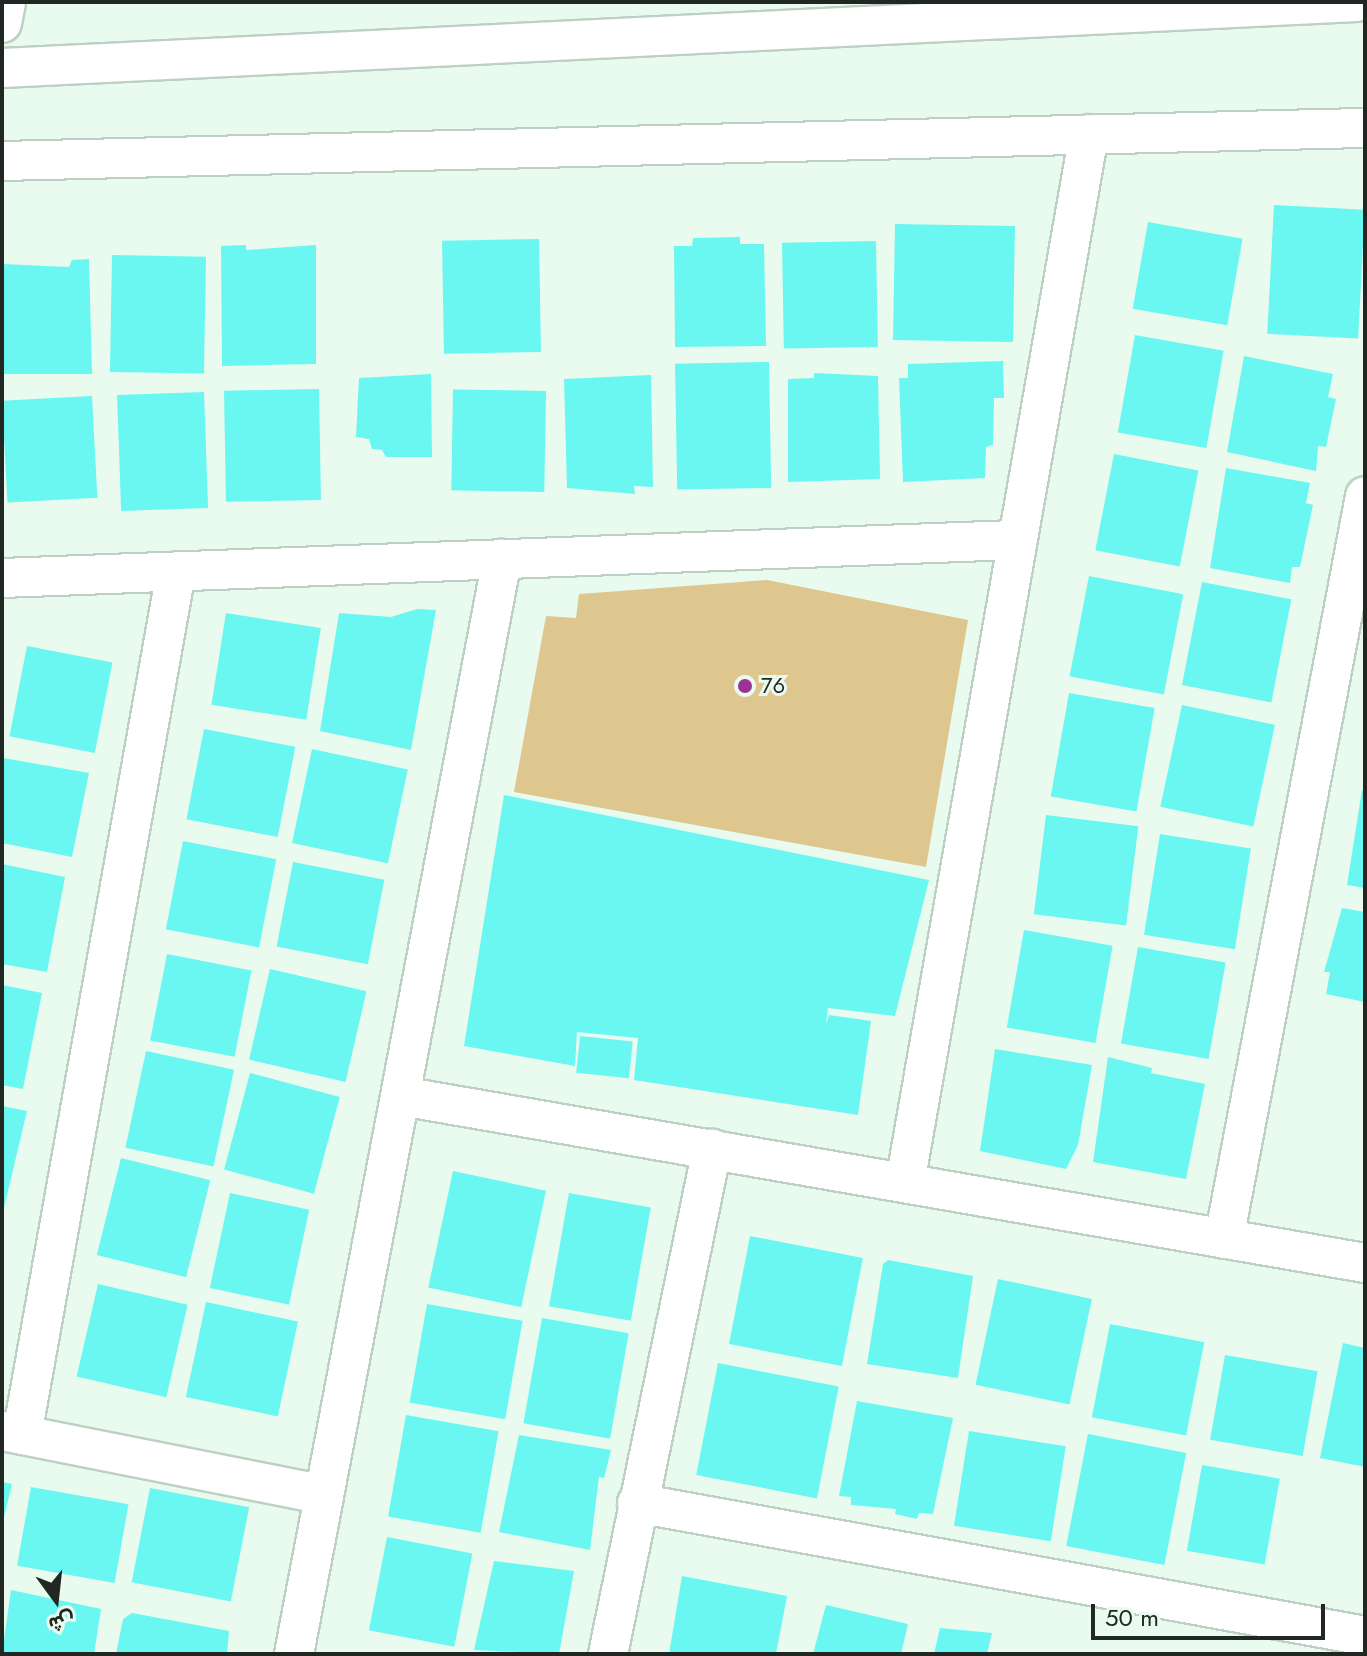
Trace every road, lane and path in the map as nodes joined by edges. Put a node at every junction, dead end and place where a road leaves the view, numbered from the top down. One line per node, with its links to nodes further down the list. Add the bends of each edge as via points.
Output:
1 (6, 2): 4 (street)
2 (1356, 2): 3 (street)
3 (1249, 4): 5 (street)
4 (2, 23)
5 (2, 68)
6 (1365, 128): 7 (street)
7 (1089, 134): 8 (street); 10 (street)
8 (2, 161)
9 (1365, 499): 17 (street)
10 (1016, 540): 11 (street); 16 (street)
11 (502, 559): 12 (street); 14 (street)
12 (176, 572): 13 (street); 19 (street)
13 (2, 578)
14 (401, 1096): 15 (street); 20 (street)
15 (712, 1149): 16 (street); 21 (street)
16 (905, 1183): 17 (street)
17 (1224, 1239): 18 (street)
18 (1365, 1263)
19 (12, 1433): 20 (street)
20 (324, 1495): 23 (street)
21 (637, 1503): 22 (street); 24 (street)
22 (1365, 1636)
23 (294, 1654)
24 (608, 1654)

